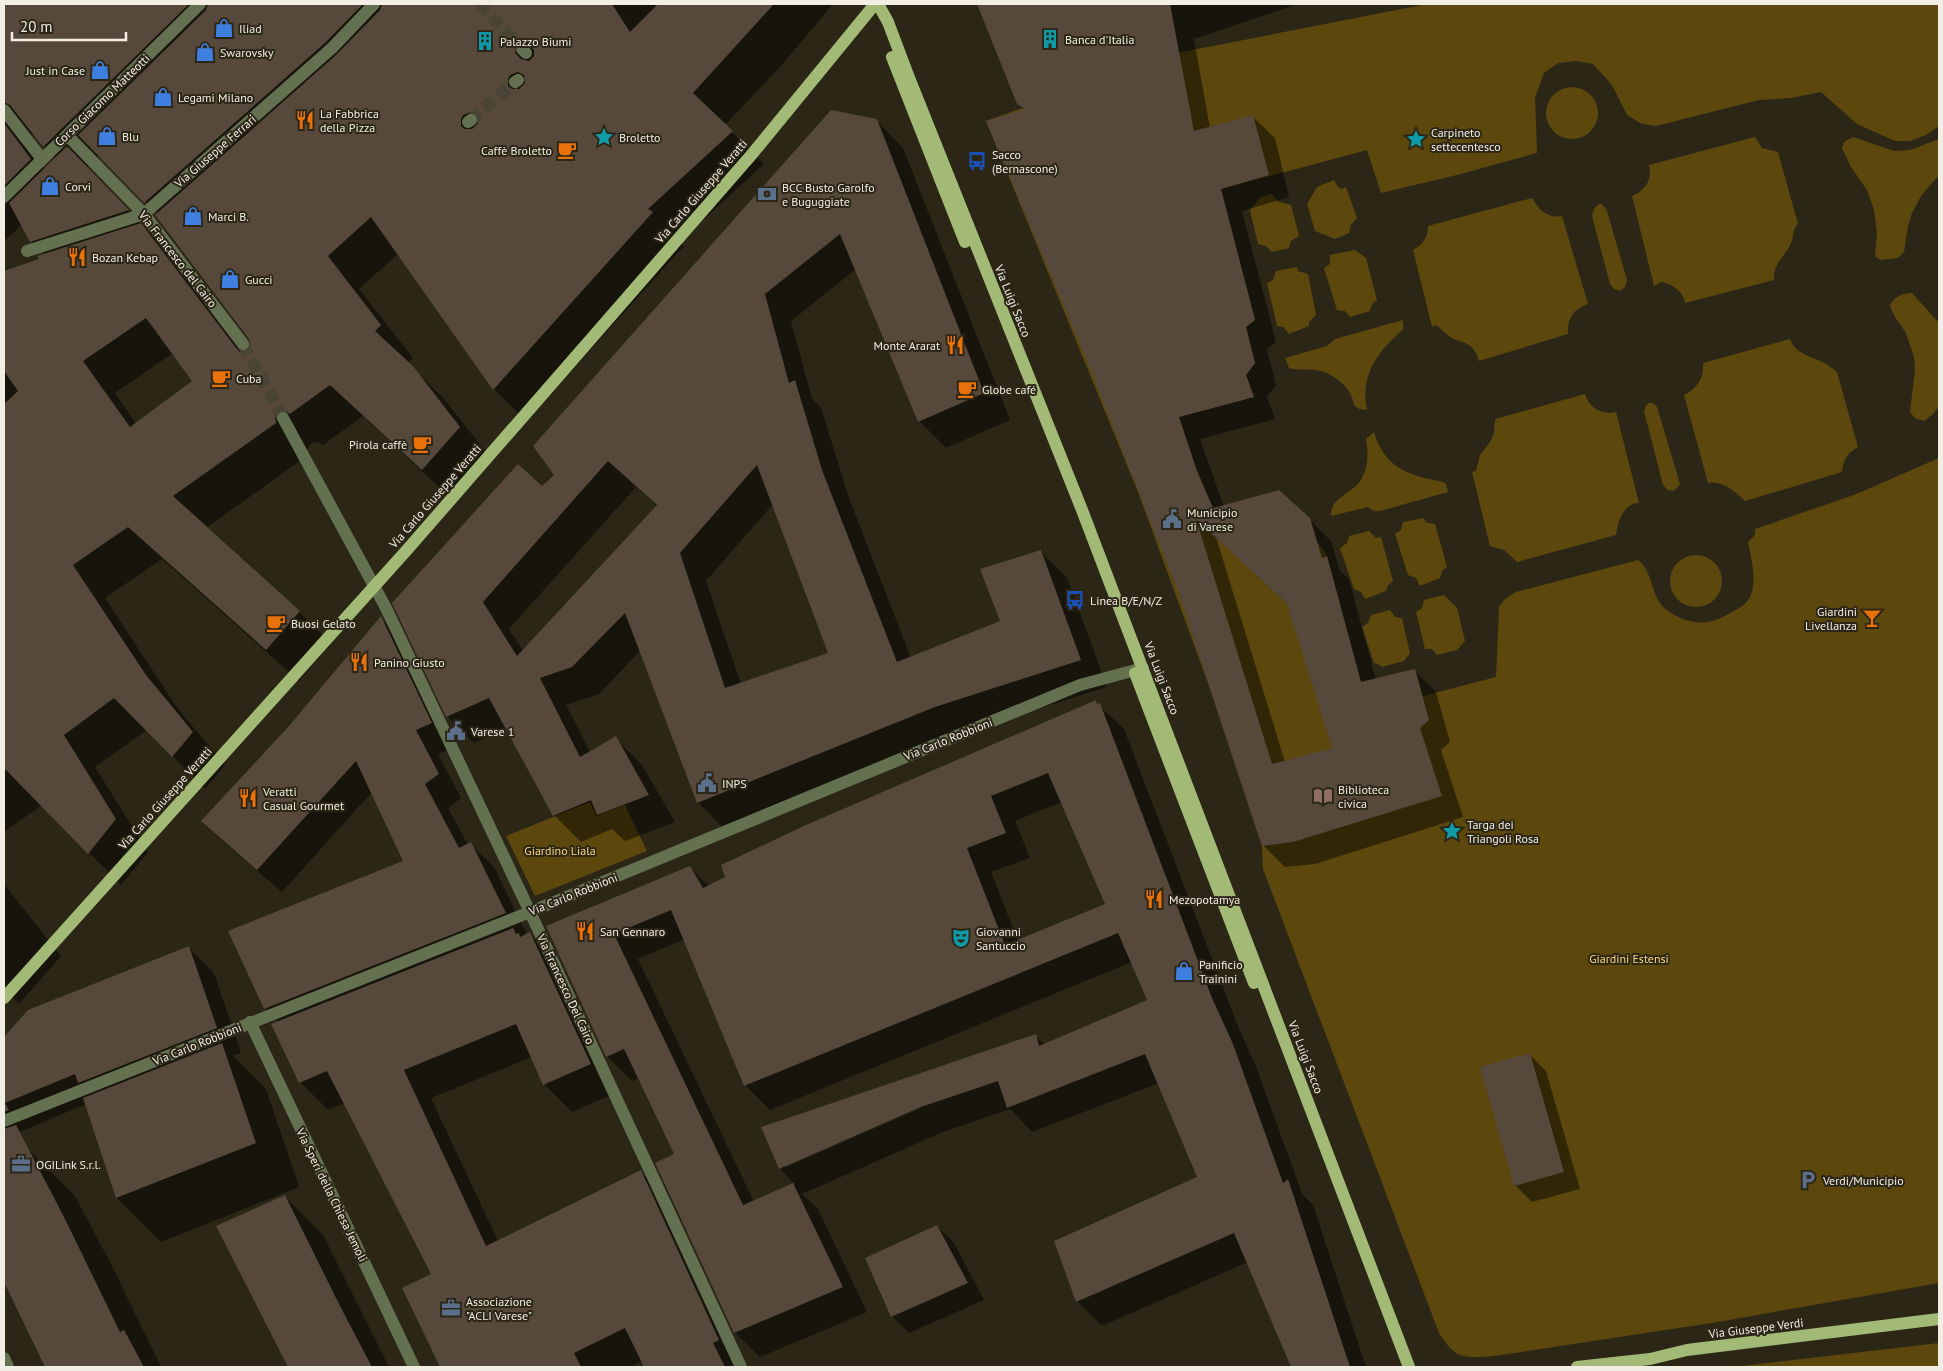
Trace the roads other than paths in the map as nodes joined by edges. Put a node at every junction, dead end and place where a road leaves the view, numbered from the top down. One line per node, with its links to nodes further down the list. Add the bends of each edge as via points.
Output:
1 (200, 4): 5 (street, Corso Giacomo Matteotti)
2 (374, 4): 8 (street, Via Giuseppe Ferrari, via 332,48)
3 (877, 4): 12 (main road, Via Carlo Giuseppe Veratti, via 753,154); 13 (main road, Via Luigi Sacco, via 888,22 1082,510)
4 (4, 110): 6 (street)
5 (67, 135): 6 (street, Corso Giacomo Matteotti); 8 (street, Via Francesco del Cairo)
6 (42, 159): 7 (street, Corso Giacomo Matteotti)
7 (4, 197)
8 (144, 214): 9 (street, Via Giuseppe Ferrari); 10 (street, Via Francesco del Cairo)
9 (27, 251)
10 (242, 344)
11 (283, 418): 12 (street)
12 (375, 585): 14 (street, Via Francesco Del Cairo); 15 (main road, Via Carlo Giuseppe Veratti)
13 (1138, 669): 14 (street, Via Carlo Robbioni, via 1080,684); 23 (main road, Via Luigi Sacco); 24 (main road, Via Luigi Sacco)
14 (530, 912): 16 (street, Via Carlo Robbioni); 22 (street, Via Francesco Del Cairo)
15 (4, 998)
16 (250, 1022): 17 (street, Via Carlo Robbioni); 21 (street, Via Speri della Chiesa Jemoli)
17 (4, 1121)
18 (1939, 1319): 25 (main road, Via Giuseppe Verdi)
19 (4, 1358): 20 (street)
20 (8, 1367)
21 (414, 1367)
22 (741, 1367)
23 (1400, 1367)
24 (1409, 1367)
25 (1578, 1367)

